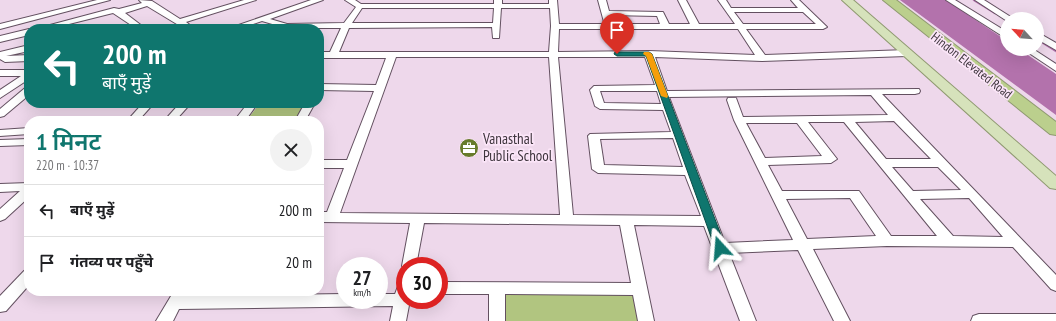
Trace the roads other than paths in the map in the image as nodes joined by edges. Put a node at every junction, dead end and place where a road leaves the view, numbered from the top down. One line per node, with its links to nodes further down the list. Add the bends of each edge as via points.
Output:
1 (92, 0): 27 (street)
2 (106, 0): 38 (street)
3 (252, 0): 26 (street)
4 (319, 0): 25 (street)
5 (348, 0): 18 (street)
6 (602, 0): 23 (street)
7 (682, 0): 40 (street)
8 (722, 0): 19 (street)
9 (795, 0): 20 (street)
10 (848, 0): 49 (main road)
11 (889, 0): 85 (highway, Hindon Elevated Road)
12 (903, 0): 77 (highway, Hindon Elevated Road)
13 (950, 0): 42 (street)
14 (979, 0): 24 (street)
15 (146, 2): 21 (street); 26 (street)
16 (497, 3): 17 (street); 22 (street); 33 (street)
17 (553, 3): 36 (street)
18 (360, 6): 22 (street); 35 (street)
19 (730, 10): 20 (street); 41 (street)
20 (806, 10): 41 (street, via 824,27)
21 (118, 12): 28 (street, via 114,10); 29 (street)
22 (446, 12): 33 (street); 35 (street)
23 (605, 13): 37 (street); 39 (street, via 660,14)
24 (1000, 13)
25 (263, 18): 31 (street); 32 (street)
26 (179, 22): 30 (street)
27 (0, 23)
28 (59, 24)
29 (135, 24)
30 (182, 24)
31 (246, 24)
32 (280, 24)
33 (497, 25): 44 (street)
34 (324, 26): 35 (street)
35 (346, 26): 54 (street)
36 (555, 26): 37 (street); 50 (street)
37 (608, 26): 39 (street)
38 (0, 27)
39 (666, 27): 40 (street)
40 (696, 27): 41 (street)
41 (741, 27): 58 (street)
42 (1000, 32)
43 (24, 33): 45 (street)
44 (496, 36)
45 (0, 39)
46 (1044, 39): 47 (street)
47 (1056, 47)
48 (24, 49): 52 (street)
49 (908, 53): 58 (street); 97 (main road)
50 (553, 54): 51 (street); 55 (street); 107 (street)
51 (649, 54): 58 (street); 66 (street)
52 (0, 55)
53 (324, 55): 54 (street)
54 (333, 55): 55 (street)
55 (392, 55): 65 (street)
56 (1037, 56): 60 (street)
57 (24, 58): 59 (street)
58 (762, 58)
59 (0, 59)
60 (1056, 68)
61 (0, 72): 62 (street)
62 (24, 73)
63 (24, 78): 70 (street)
64 (324, 88): 65 (street)
65 (380, 88): 95 (street)
66 (663, 91): 68 (street); 72 (street); 72 (street, via 598,88 595,90 600,106)
67 (915, 91): 68 (street)
68 (874, 92): 81 (street)
69 (24, 94): 76 (street)
70 (0, 95)
71 (732, 100): 83 (street)
72 (669, 107): 88 (street)
73 (144, 108): 78 (street)
74 (181, 108): 79 (street)
75 (249, 108): 80 (street)
76 (0, 114)
77 (1056, 114)
78 (137, 116)
79 (174, 116)
80 (243, 116)
81 (897, 118): 84 (street); 93 (street)
82 (800, 119): 83 (street); 84 (street); 91 (street, via 831,159)
83 (739, 120): 91 (street)
84 (847, 120): 92 (street)
85 (1056, 130)
86 (24, 131): 87 (street)
87 (0, 133)
88 (679, 136): 96 (street); 96 (street, via 594,136 598,169)
89 (0, 142): 90 (street)
90 (24, 142)
91 (762, 162): 102 (street)
92 (883, 163): 93 (street); 103 (street)
93 (941, 163): 101 (street)
94 (324, 164): 95 (street)
95 (352, 164): 105 (street)
96 (690, 171): 109 (street)
97 (1056, 184)
98 (0, 188): 99 (street)
99 (24, 189)
100 (24, 194): 104 (street)
101 (972, 194): 103 (street); 112 (street)
102 (777, 195): 110 (street, via 854,194); 113 (street)
103 (909, 195): 111 (street)
104 (0, 216)
105 (325, 217): 106 (street)
106 (418, 218): 107 (street); 115 (street)
107 (567, 219): 108 (street)
108 (626, 220): 109 (street); 120 (street)
109 (711, 221): 114 (street)
110 (887, 241): 111 (street); 113 (street)
111 (949, 241): 112 (street)
112 (1016, 242): 117 (street)
113 (803, 246): 114 (street); 133 (street)
114 (720, 248): 132 (street)
115 (411, 257)
116 (24, 280): 125 (street)
117 (1056, 285)
118 (448, 288): 119 (street)
119 (497, 288): 120 (street); 130 (street)
120 (640, 289): 131 (street)
121 (396, 290): 122 (street)
122 (324, 292)
123 (210, 296): 124 (street)
124 (178, 297): 128 (street)
125 (0, 306)
126 (400, 309): 129 (street)
127 (1056, 320): 134 (street)
128 (164, 321)
129 (398, 321)
130 (497, 321)
131 (646, 321)
132 (748, 321)
133 (842, 321)
134 (979, 321)

